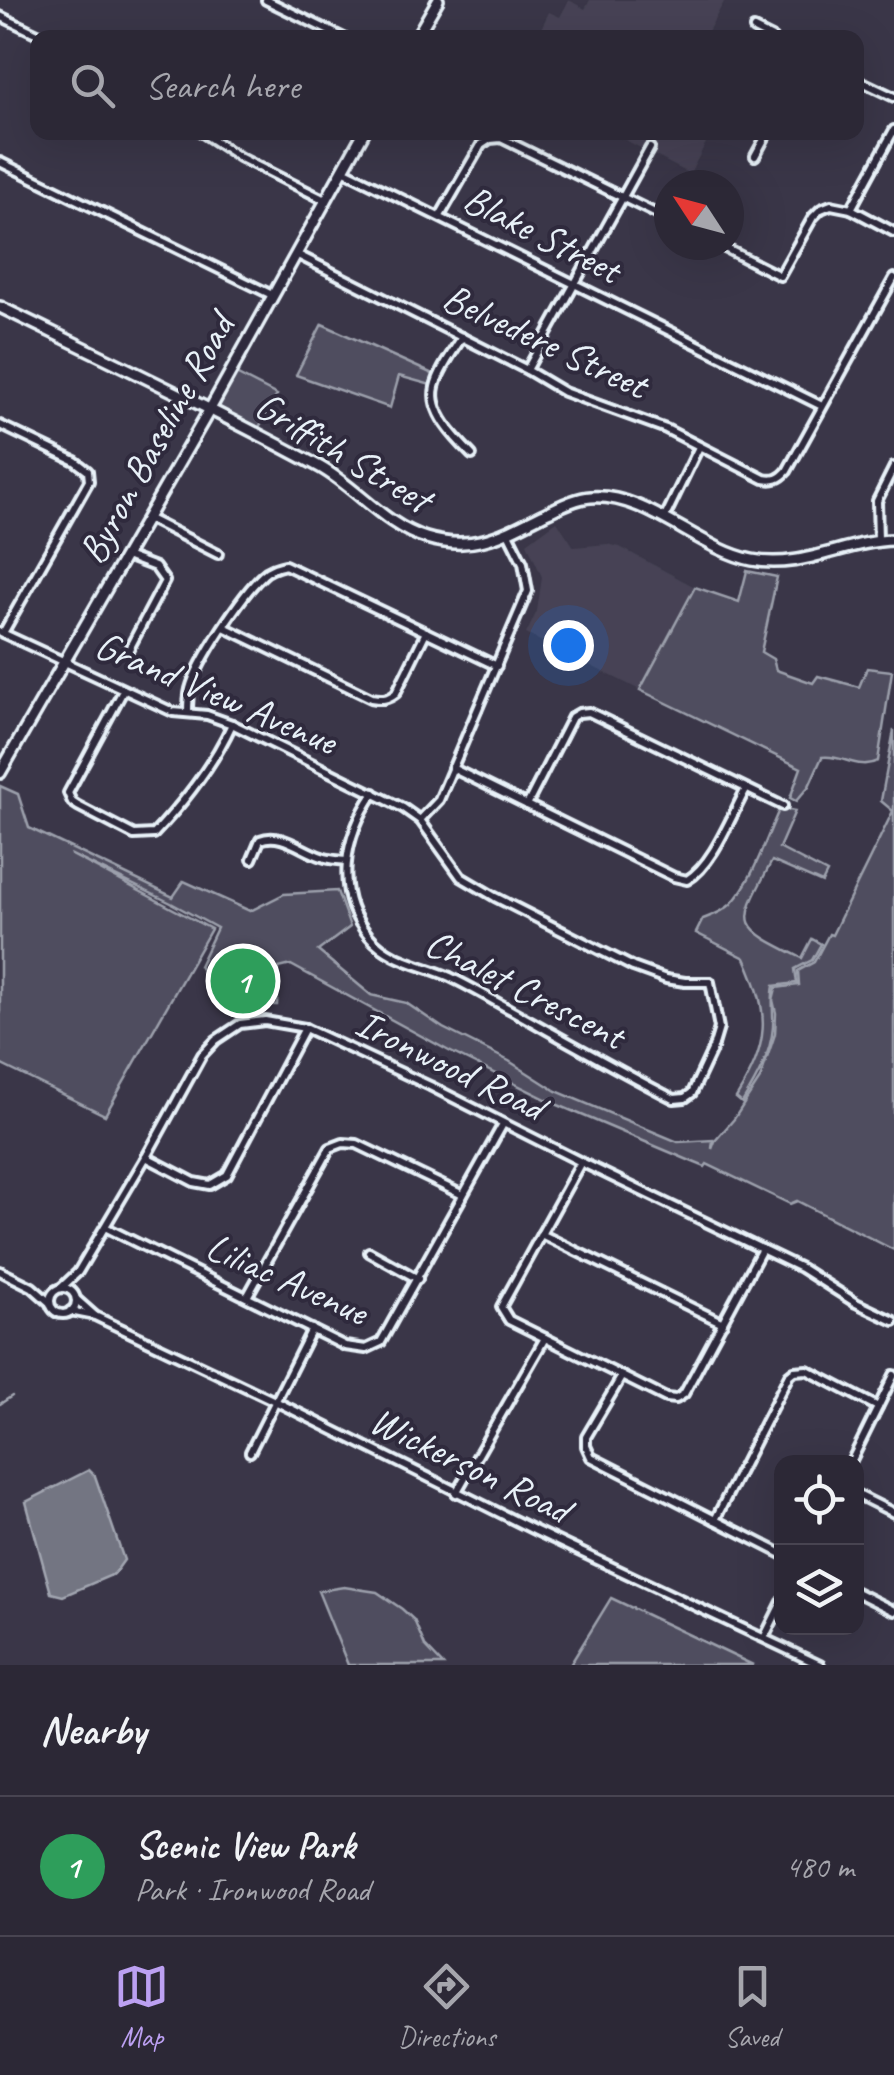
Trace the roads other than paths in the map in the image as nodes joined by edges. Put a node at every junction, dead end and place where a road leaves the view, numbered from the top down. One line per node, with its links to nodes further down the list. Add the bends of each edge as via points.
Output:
1 (266, 0): 5 (street)
2 (438, 0): 6 (street)
3 (0, 16): 4 (street)
4 (30, 30)
5 (328, 30)
6 (421, 30)
7 (864, 83): 8 (street)
8 (894, 97)
9 (894, 130): 21 (street)
10 (212, 140): 20 (street)
11 (360, 140): 18 (street, Byron Baseline Road)
12 (490, 140): 23 (street)
13 (505, 140): 19 (street)
14 (764, 140): 16 (street)
15 (650, 148): 19 (street)
16 (755, 156)
17 (0, 162): 29 (street)
18 (343, 170): 20 (street, Byron Baseline Road); 23 (street, Blake Street)
19 (624, 197): 22 (street); 28 (street)
20 (326, 200): 25 (street, Byron Baseline Road)
21 (852, 209): 24 (street); 26 (street, via 822,209 780,276)
22 (654, 212)
23 (440, 216): 28 (street, Blake Street)
24 (894, 232)
25 (296, 254): 29 (street, Byron Baseline Road); 31 (street, Belvedere Street)
26 (744, 258)
27 (894, 278): 33 (street)
28 (574, 284): 32 (street); 33 (street, Blake Street)
29 (272, 294): 34 (street, Byron Baseline Road)
30 (0, 307): 34 (street, Griffith Street)
31 (462, 338): 32 (street, Belvedere Street); 37 (street, via 434,389 436,407)
32 (527, 370): 36 (street, Belvedere Street)
33 (822, 406): 36 (street, Belvedere Street, via 780,478 770,480)
34 (210, 409): 39 (street, Byron Baseline Road); 41 (street, Griffith Street, via 325,469 424,538 471,544)
35 (0, 425): 47 (street, via 75,461 89,480)
36 (699, 447): 40 (street)
37 (472, 454)
38 (894, 467): 42 (street, via 877,501)
39 (146, 518): 44 (street); 45 (street, Byron Baseline Road)
40 (663, 520): 41 (street, Griffith Street, via 618,499 589,497); 42 (street, Griffith Street, via 753,560 802,560)
41 (508, 533): 51 (street, via 524,564 528,591)
42 (878, 540): 43 (street, Griffith Street)
43 (894, 540)
44 (218, 554)
45 (124, 556): 49 (street, via 155,567 165,582); 50 (street, Byron Baseline Road)
46 (224, 627): 48 (street, via 263,574 285,565); 48 (street, via 380,700 396,693); 53 (street, via 193,681)
47 (2, 632): 50 (street, Grand View Avenue)
48 (426, 632): 51 (street)
49 (129, 648)
50 (64, 662): 52 (street, Grand View Avenue); 56 (street, Byron Baseline Road)
51 (497, 666): 55 (street)
52 (123, 690): 53 (street, Grand View Avenue); 54 (street, via 68,793 78,806 134,834 154,834 209,768)
53 (188, 713): 54 (street, Grand View Avenue)
54 (232, 724): 58 (street, Grand View Avenue)
55 (452, 768): 59 (street); 61 (street, via 439,800)
56 (0, 773)
57 (746, 789): 59 (street, via 707,861 687,880); 59 (street, via 589,712 572,717); 60 (street)
58 (374, 794): 61 (street, Grand View Avenue); 63 (street, Chalet Crescent)
59 (527, 805)
60 (783, 806)
61 (420, 820): 64 (street, Grand View Avenue, via 461,877 494,897 634,967 666,979)
62 (252, 859): 63 (street, via 268,836)
63 (346, 862): 64 (street, Chalet Crescent, via 352,910 388,953 449,976 674,1098 692,1093 712,1048 718,1028)
64 (710, 982)
65 (305, 1028): 66 (street, Ironwood Road); 67 (street, Ironwood Road, via 240,1024 216,1040); 67 (street, via 227,1174 210,1185 194,1182)
66 (503, 1124): 68 (street, Ironwood Road); 69 (street, Liliac Avenue)
67 (146, 1157): 70 (street, Ironwood Road)
68 (581, 1162): 71 (street); 72 (street, Ironwood Road)
69 (463, 1195): 76 (street, Liliac Avenue); 80 (street, via 357,1144 330,1148)
70 (104, 1228): 75 (street, Ironwood Road); 80 (street, Liliac Avenue)
71 (542, 1234): 85 (street); 87 (street, via 500,1307 509,1320)
72 (762, 1249): 84 (street, Ironwood Road); 85 (street)
73 (369, 1252): 76 (street)
74 (0, 1271): 77 (street)
75 (78, 1272): 78 (street, Ironwood Road); 79 (street, Ironwood Road)
76 (418, 1279): 86 (street, Liliac Avenue, via 374,1347 357,1349)
77 (32, 1287): 78 (street); 81 (street)
78 (58, 1289): 79 (street, Wickerson Road); 81 (street)
79 (74, 1296): 82 (street, Ironwood Road); 83 (street, Wickerson Road)
80 (247, 1297): 86 (street, Liliac Avenue)
81 (50, 1302): 82 (street, Wickerson Road, via 57,1312)
82 (70, 1311): 83 (street, Wickerson Road)
83 (94, 1316): 90 (street, Wickerson Road)
84 (894, 1321)
85 (723, 1323): 89 (street, via 676,1399)
86 (312, 1329): 90 (street)
87 (545, 1338): 89 (street); 94 (street)
88 (894, 1375): 91 (street)
89 (622, 1376): 97 (street, via 586,1437 591,1457)
90 (276, 1402): 92 (street); 94 (street, Wickerson Road)
91 (878, 1407): 93 (street); 97 (street, via 807,1370 789,1375)
92 (250, 1452)
93 (854, 1455)
94 (456, 1492): 102 (street, Wickerson Road)
95 (864, 1498): 96 (street)
96 (894, 1512)
97 (715, 1520): 98 (street)
98 (774, 1550)
99 (864, 1596): 100 (street)
100 (894, 1611)
101 (774, 1618): 102 (street)
102 (764, 1638): 103 (street, Wickerson Road)
103 (820, 1665)

